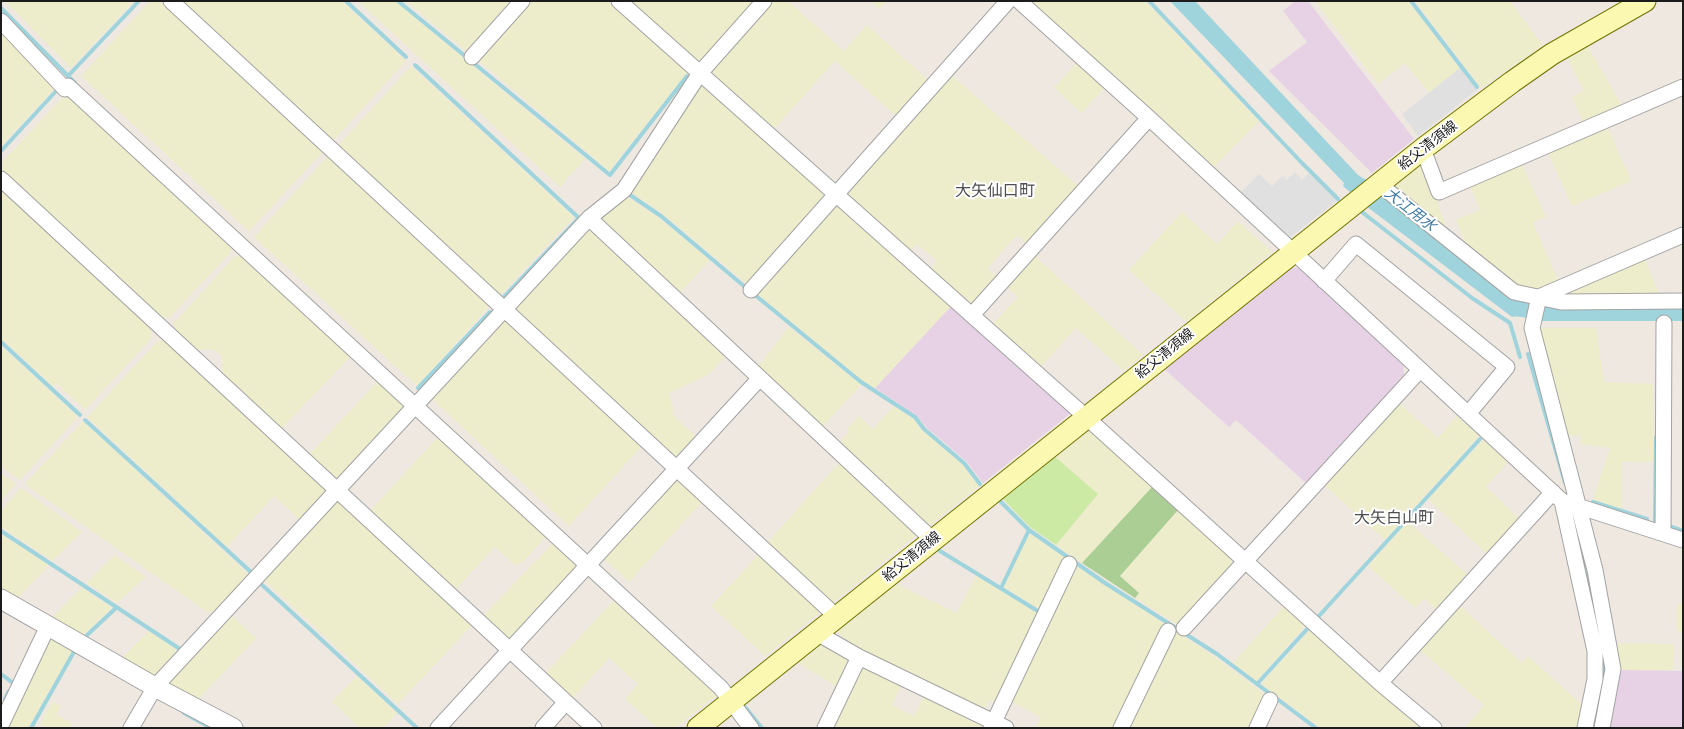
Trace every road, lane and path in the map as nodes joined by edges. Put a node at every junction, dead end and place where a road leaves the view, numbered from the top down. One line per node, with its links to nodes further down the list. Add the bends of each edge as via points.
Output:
1 (171, 1): 24 (street)
2 (522, 1): 9 (street)
3 (619, 1): 10 (street)
4 (764, 1): 10 (street)
5 (1008, 1): 16 (street)
6 (1018, 1): 12 (street)
7 (1645, 1): 13 (main road, 給父清須線, via 1552,54)
8 (1, 21): 29 (street, via 67,87)
9 (472, 57)
10 (700, 73): 16 (street); 17 (street, via 624,190)
11 (1683, 87): 13 (street, via 1439,192)
12 (1149, 118): 19 (street); 25 (street)
13 (1423, 149): 15 (main road, 給父清須線)
14 (1, 178): 33 (street)
15 (1378, 184): 19 (main road, 給父清須線); 22 (street, via 1514,292)
16 (836, 194): 21 (street); 25 (street)
17 (589, 218): 24 (street); 28 (street)
18 (1683, 235): 22 (street)
19 (1293, 252): 20 (street); 31 (main road, 給父清須線)
20 (1324, 281): 27 (street); 30 (street, via 1356,244 1507,367)
21 (751, 290)
22 (1538, 298): 23 (street, via 1561,302); 35 (street, via 1532,328)
23 (1683, 301)
24 (504, 309): 29 (street); 32 (street)
25 (972, 315): 31 (street)
26 (1664, 324): 36 (street)
27 (1420, 370): 30 (street); 39 (street)
28 (760, 378): 32 (street); 37 (street)
29 (418, 403): 33 (street); 40 (street)
30 (1468, 414): 34 (street)
31 (1086, 417): 37 (main road, 給父清須線); 39 (street)
32 (677, 469): 40 (street); 43 (street)
33 (338, 490): 48 (street); 51 (street)
34 (1557, 496): 35 (street); 50 (street); 68 (street, via 1595,651 1595,679)
35 (1579, 506): 36 (street); 69 (street, via 1595,570 1613,669)
36 (1662, 533): 38 (street)
37 (933, 540): 43 (main road, 給父清須線)
38 (1683, 540)
39 (1246, 561): 45 (street); 50 (street)
40 (591, 562): 48 (street); 54 (street, via 721,688)
41 (1069, 564): 56 (street)
42 (1, 599): 44 (street)
43 (837, 617): 47 (main road, 給父清須線)
44 (48, 626): 51 (street); 55 (street)
45 (1184, 628)
46 (1168, 631): 65 (street)
47 (817, 633): 49 (street); 54 (main road, 給父清須線)
48 (510, 649): 53 (street); 59 (street)
49 (859, 657): 56 (street); 64 (street)
50 (1380, 683): 67 (street)
51 (155, 687): 57 (street); 58 (street)
52 (1270, 700): 66 (street)
53 (566, 702): 60 (street); 61 (street)
54 (731, 702): 62 (main road, 給父清須線); 63 (street)
55 (1, 725)
56 (997, 726)
57 (131, 728)
58 (233, 728)
59 (438, 728)
60 (543, 728)
61 (594, 728)
62 (698, 728)
63 (751, 728)
64 (825, 728)
65 (1121, 728)
66 (1257, 728)
67 (1434, 728)
68 (1585, 728)
69 (1602, 728)

